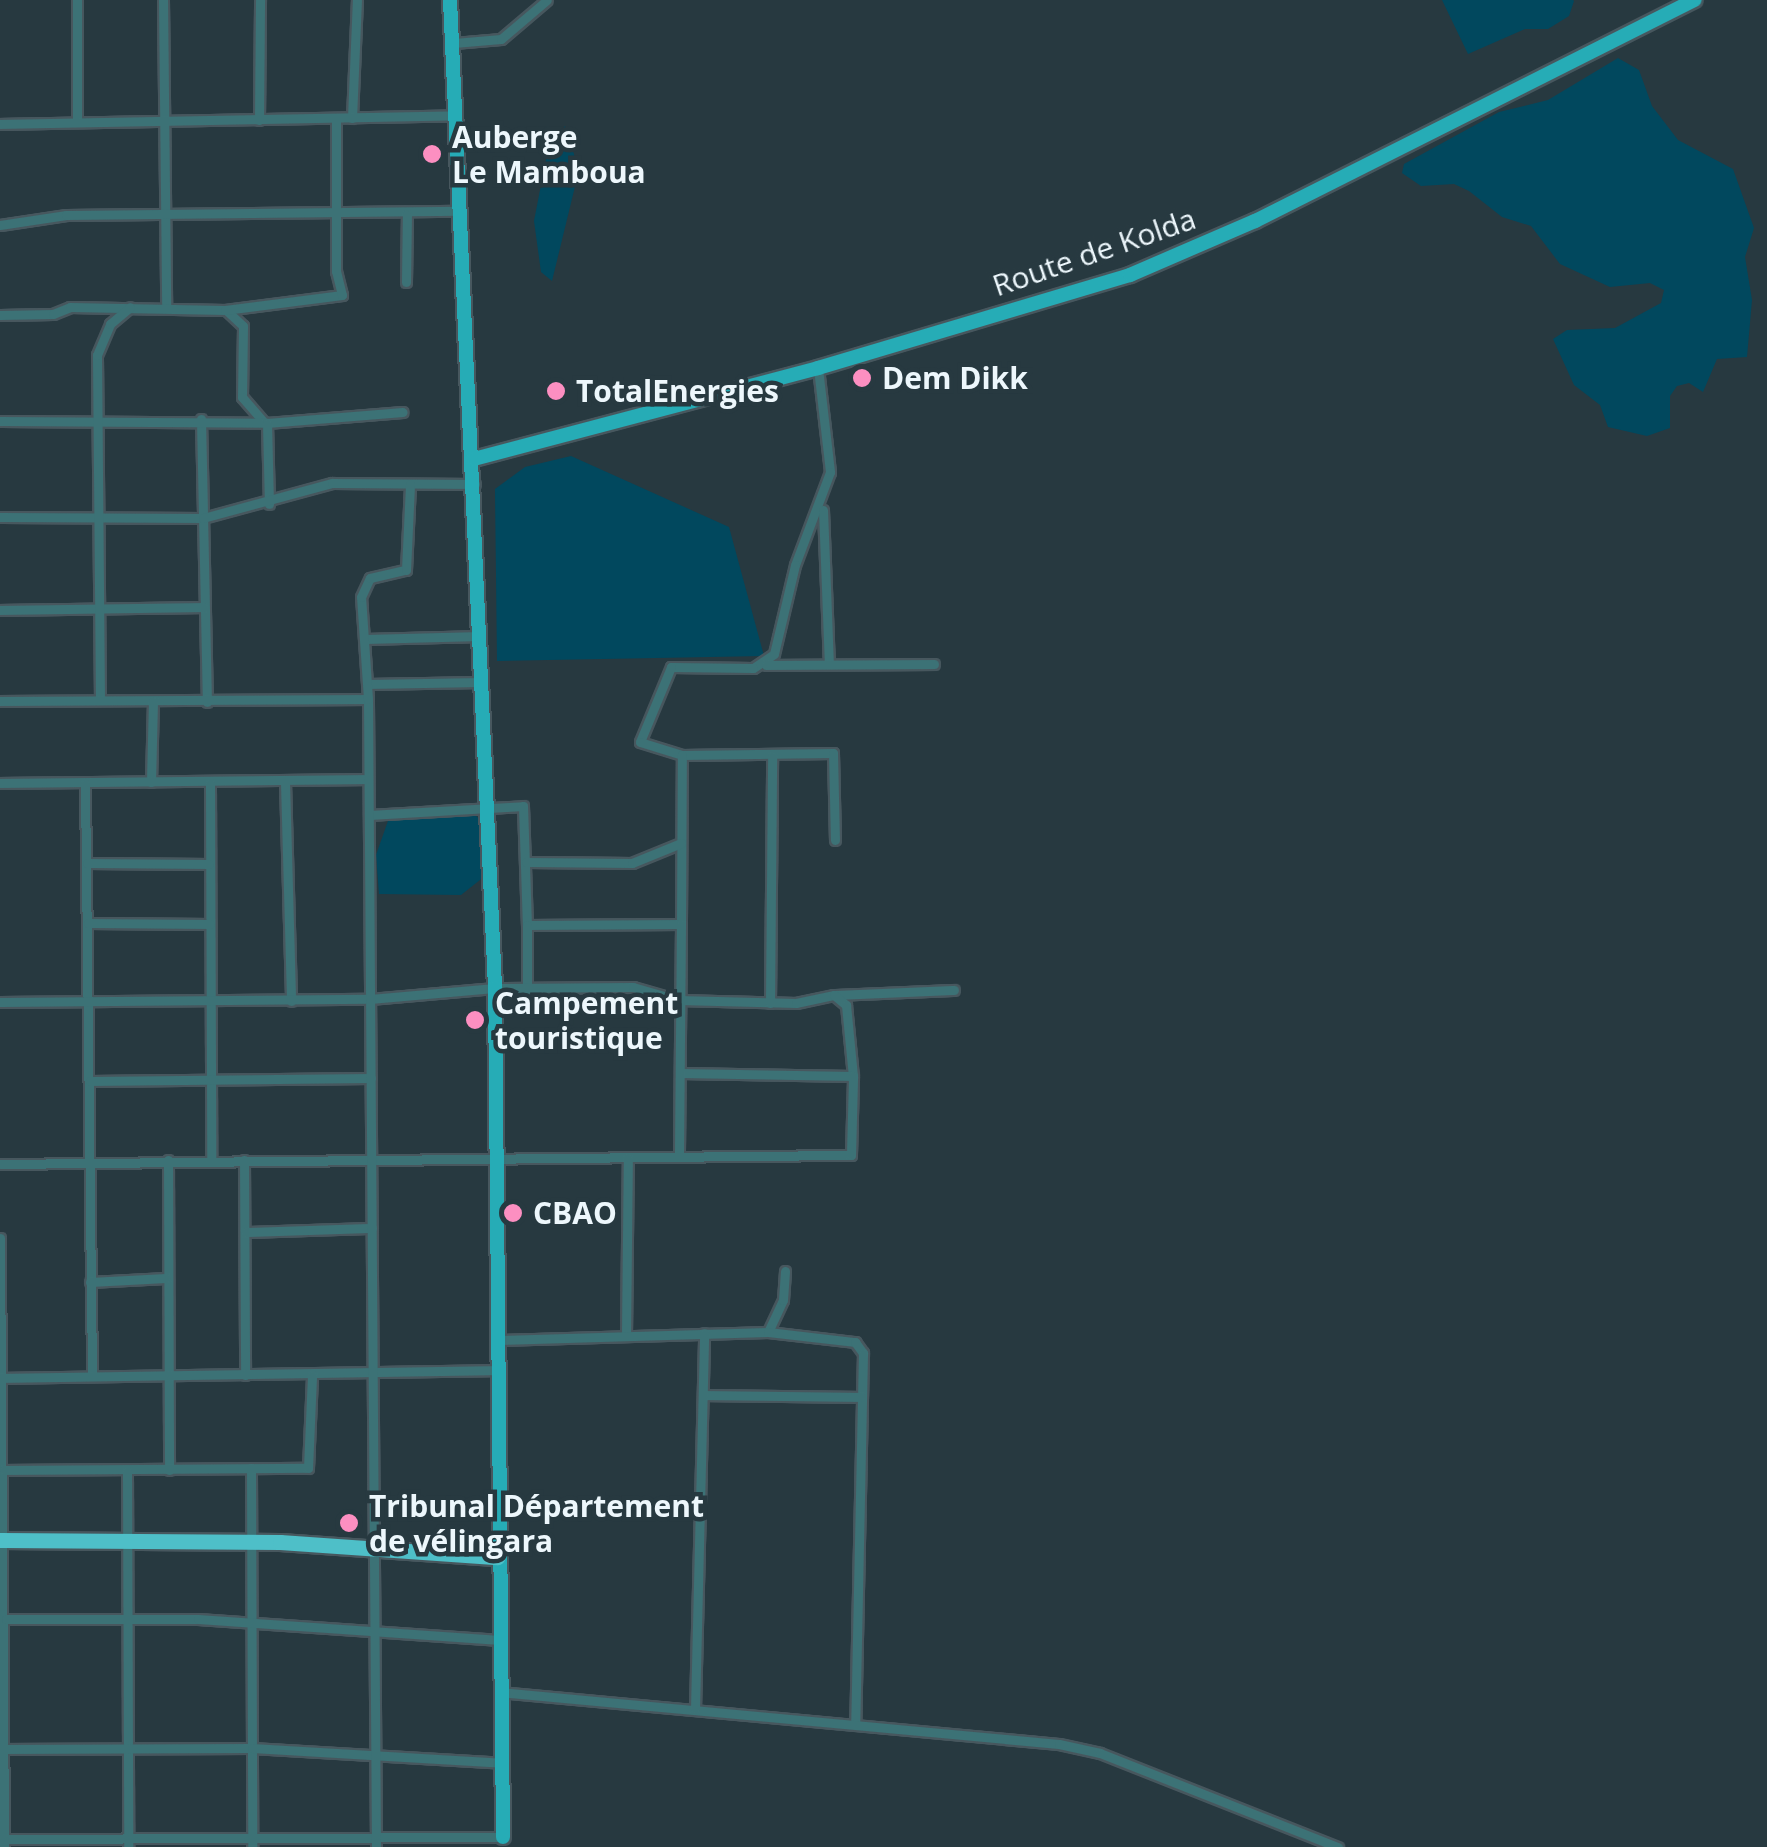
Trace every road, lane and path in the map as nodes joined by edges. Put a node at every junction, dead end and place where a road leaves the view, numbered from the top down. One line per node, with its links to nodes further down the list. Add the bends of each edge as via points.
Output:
1 (77, 0): 13 (street)
2 (163, 0): 14 (street)
3 (260, 0): 12 (street)
4 (357, 0): 10 (street)
5 (450, 0): 8 (main road)
6 (547, 0): 8 (street, via 501,39)
7 (1695, 0): 26 (main road, Route de Kolda, via 1216,239 1114,280)
8 (454, 43): 9 (main road)
9 (458, 115): 10 (street); 16 (main road)
10 (352, 118): 11 (street)
11 (336, 119): 12 (street); 18 (street)
12 (259, 120): 14 (street)
13 (76, 121): 14 (street); 15 (street)
14 (165, 121): 19 (street)
15 (0, 124)
16 (462, 211): 17 (street); 32 (main road)
17 (407, 214): 18 (street); 21 (street)
18 (336, 215): 19 (street); 24 (street, via 342,295)
19 (166, 216): 20 (street, via 66,215); 22 (street)
20 (0, 226)
21 (406, 282)
22 (166, 305): 23 (street); 24 (street)
23 (130, 307): 25 (street); 30 (street, via 110,324 98,355)
24 (225, 310): 31 (street, via 243,326 242,397)
25 (0, 315)
26 (818, 368): 32 (main road, Route de Kolda); 35 (street, via 830,472)
27 (404, 412): 31 (street)
28 (202, 419): 30 (street); 31 (street); 39 (street)
29 (0, 420): 30 (street)
30 (98, 421): 37 (street)
31 (267, 423): 36 (street)
32 (474, 459): 34 (main road)
33 (410, 484): 34 (street); 36 (street, via 332,483); 44 (street, via 409,561 400,575 370,578 362,586)
34 (475, 484): 43 (main road)
35 (823, 502): 45 (street); 47 (street, via 795,566)
36 (270, 504): 39 (street)
37 (99, 515): 38 (street); 39 (street); 41 (street)
38 (0, 517)
39 (202, 518): 40 (street)
40 (202, 607): 41 (street); 54 (street)
41 (101, 609): 42 (street); 51 (street)
42 (0, 610)
43 (481, 636): 44 (street); 48 (main road)
44 (365, 639): 49 (street)
45 (829, 664): 46 (street); 47 (street)
46 (934, 664)
47 (766, 665): 55 (street, via 664,672 640,742)
48 (482, 682): 49 (street); 63 (main road)
49 (368, 684): 50 (street)
50 (368, 699): 54 (street); 57 (street)
51 (100, 700): 52 (street); 53 (street)
52 (0, 702)
53 (153, 702): 54 (street); 58 (street)
54 (207, 702)
55 (682, 755): 56 (street); 66 (street)
56 (772, 756): 65 (street, via 834,753); 84 (street)
57 (368, 779): 59 (street); 64 (street)
58 (151, 782): 61 (street); 62 (street)
59 (285, 782): 61 (street); 80 (street)
60 (0, 783): 62 (street)
61 (210, 783): 69 (street)
62 (86, 784): 68 (street)
63 (488, 809): 64 (street); 67 (street, via 523,806); 74 (main road)
64 (369, 815): 78 (street)
65 (835, 840)
66 (681, 843): 67 (street, via 632,863); 72 (street)
67 (526, 862): 73 (street)
68 (86, 863): 69 (street); 70 (street)
69 (209, 864): 71 (street)
70 (88, 922): 71 (street); 82 (street)
71 (210, 924): 83 (street)
72 (681, 924): 73 (street); 79 (street)
73 (526, 925): 75 (street)
74 (495, 988): 75 (street); 78 (street); 97 (main road)
75 (528, 988): 79 (street, via 633,987)
76 (954, 990): 77 (street)
77 (834, 995): 84 (street); 86 (street, via 846,1005)
78 (370, 999): 80 (street); 87 (street)
79 (678, 1000): 84 (street); 85 (street)
80 (290, 1001): 83 (street)
81 (0, 1002): 82 (street)
82 (89, 1002): 83 (street); 89 (street)
83 (210, 1002): 88 (street)
84 (770, 1003)
85 (680, 1072): 86 (street); 90 (street)
86 (853, 1076): 90 (street, via 851,1155)
87 (371, 1078): 88 (street); 95 (street)
88 (212, 1079): 89 (street); 93 (street)
89 (90, 1081): 96 (street)
90 (679, 1154): 91 (street)
91 (628, 1158): 97 (street); 107 (street)
92 (168, 1160): 93 (street); 96 (street); 103 (street)
93 (212, 1160): 94 (street)
94 (244, 1160): 95 (street); 100 (street)
95 (373, 1160): 97 (street); 99 (street)
96 (90, 1161): 98 (street); 104 (street)
97 (494, 1162): 108 (main road)
98 (0, 1164)
99 (372, 1228): 100 (street); 111 (street)
100 (245, 1232): 112 (street)
101 (0, 1238): 115 (street)
102 (786, 1271): 105 (street, via 783,1300)
103 (166, 1278): 104 (street); 114 (street)
104 (90, 1282): 113 (street)
105 (768, 1332): 106 (street); 117 (street, via 854,1342 862,1354)
106 (704, 1333): 107 (street); 116 (street)
107 (626, 1336): 108 (street)
108 (500, 1340): 109 (main road)
109 (500, 1370): 111 (street); 126 (main road)
110 (312, 1374): 111 (street); 112 (street); 118 (street, via 308,1468)
111 (372, 1374): 125 (street)
112 (246, 1375): 114 (street)
113 (92, 1376): 114 (street); 115 (street)
114 (170, 1376): 120 (street)
115 (2, 1378): 119 (street)
116 (704, 1396): 117 (street); 133 (street)
117 (860, 1397): 134 (street)
118 (252, 1468): 120 (street); 124 (street)
119 (4, 1470): 121 (street); 122 (street)
120 (169, 1470): 121 (street)
121 (127, 1471): 123 (street)
122 (1, 1540): 123 (highway); 127 (street)
123 (127, 1542): 124 (highway); 128 (street)
124 (252, 1543): 125 (highway); 129 (street)
125 (376, 1549): 126 (highway); 130 (street)
126 (497, 1558): 131 (main road)
127 (6, 1619): 128 (street); 137 (street)
128 (128, 1622): 129 (street); 135 (street)
129 (249, 1622): 130 (street); 136 (street)
130 (379, 1632): 131 (street); 138 (street)
131 (496, 1640): 132 (main road)
132 (499, 1692): 133 (street); 139 (main road)
133 (695, 1709): 134 (street, via 819,1725)
134 (855, 1723): 146 (street, via 1100,1753)
135 (126, 1747): 136 (street); 137 (street); 143 (street)
136 (252, 1748): 138 (street); 144 (street)
137 (3, 1749): 142 (street)
138 (379, 1754): 139 (street); 140 (street)
139 (502, 1763): 141 (main road)
140 (376, 1835): 141 (street); 144 (street); 145 (street)
141 (503, 1837)
142 (2, 1841): 143 (street)
143 (128, 1842): 144 (street)
144 (252, 1842)
145 (376, 1847)
146 (1338, 1847)

